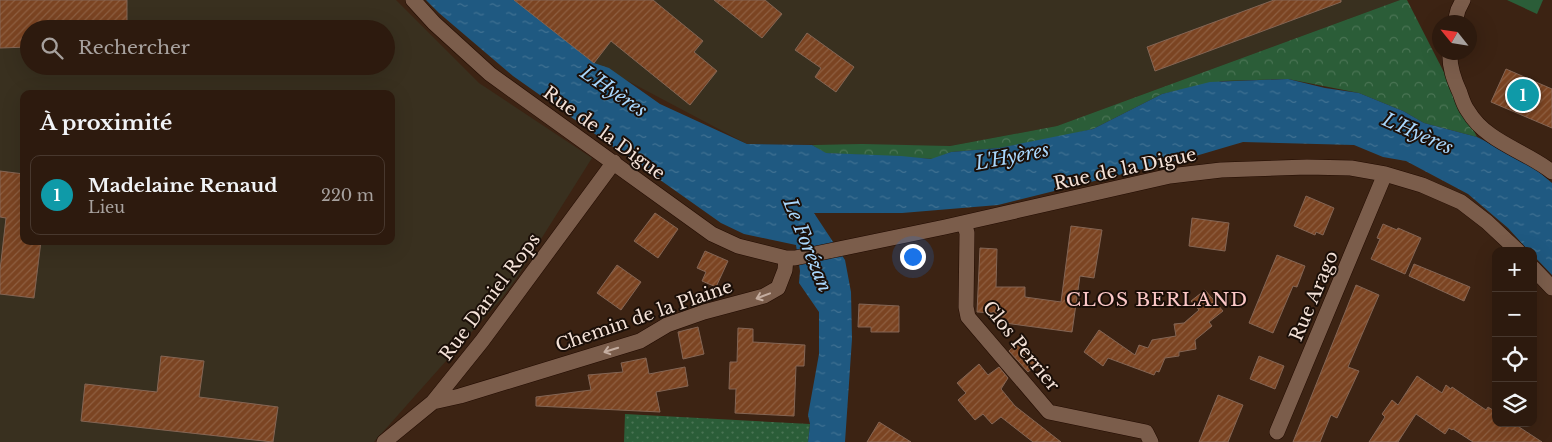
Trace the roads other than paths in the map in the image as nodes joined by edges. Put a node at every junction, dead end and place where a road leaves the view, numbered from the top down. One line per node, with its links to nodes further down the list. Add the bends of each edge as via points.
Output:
1 (413, 0): 5 (street, Rue de la Digue, via 490,74)
2 (1463, 0): 3 (street)
3 (1457, 15)
4 (1449, 60): 6 (street, via 1468,112 1479,125)
5 (614, 162): 10 (street, Rue de la Digue, via 712,234 738,246); 13 (street, Rue Daniel Rops)
6 (1552, 172)
7 (1385, 174): 8 (street, Rue de la Digue, via 1324,167 1221,170 1170,176); 9 (street, Rue de la Digue, via 1461,202); 14 (street, Rue Arago)
8 (964, 223): 10 (street, Rue de la Digue); 16 (street, Clos Perrier, via 967,233 968,317 1049,412 1146,432)
9 (1514, 247)
10 (790, 258): 13 (street, Chemin de la Plaine, one-way to 13, via 778,288 764,296 667,325 640,341)
11 (1537, 272): 12 (street)
12 (1552, 288)
13 (433, 402): 15 (street, Rue Daniel Rops)
14 (1277, 432)
15 (384, 442)
16 (1151, 442)

